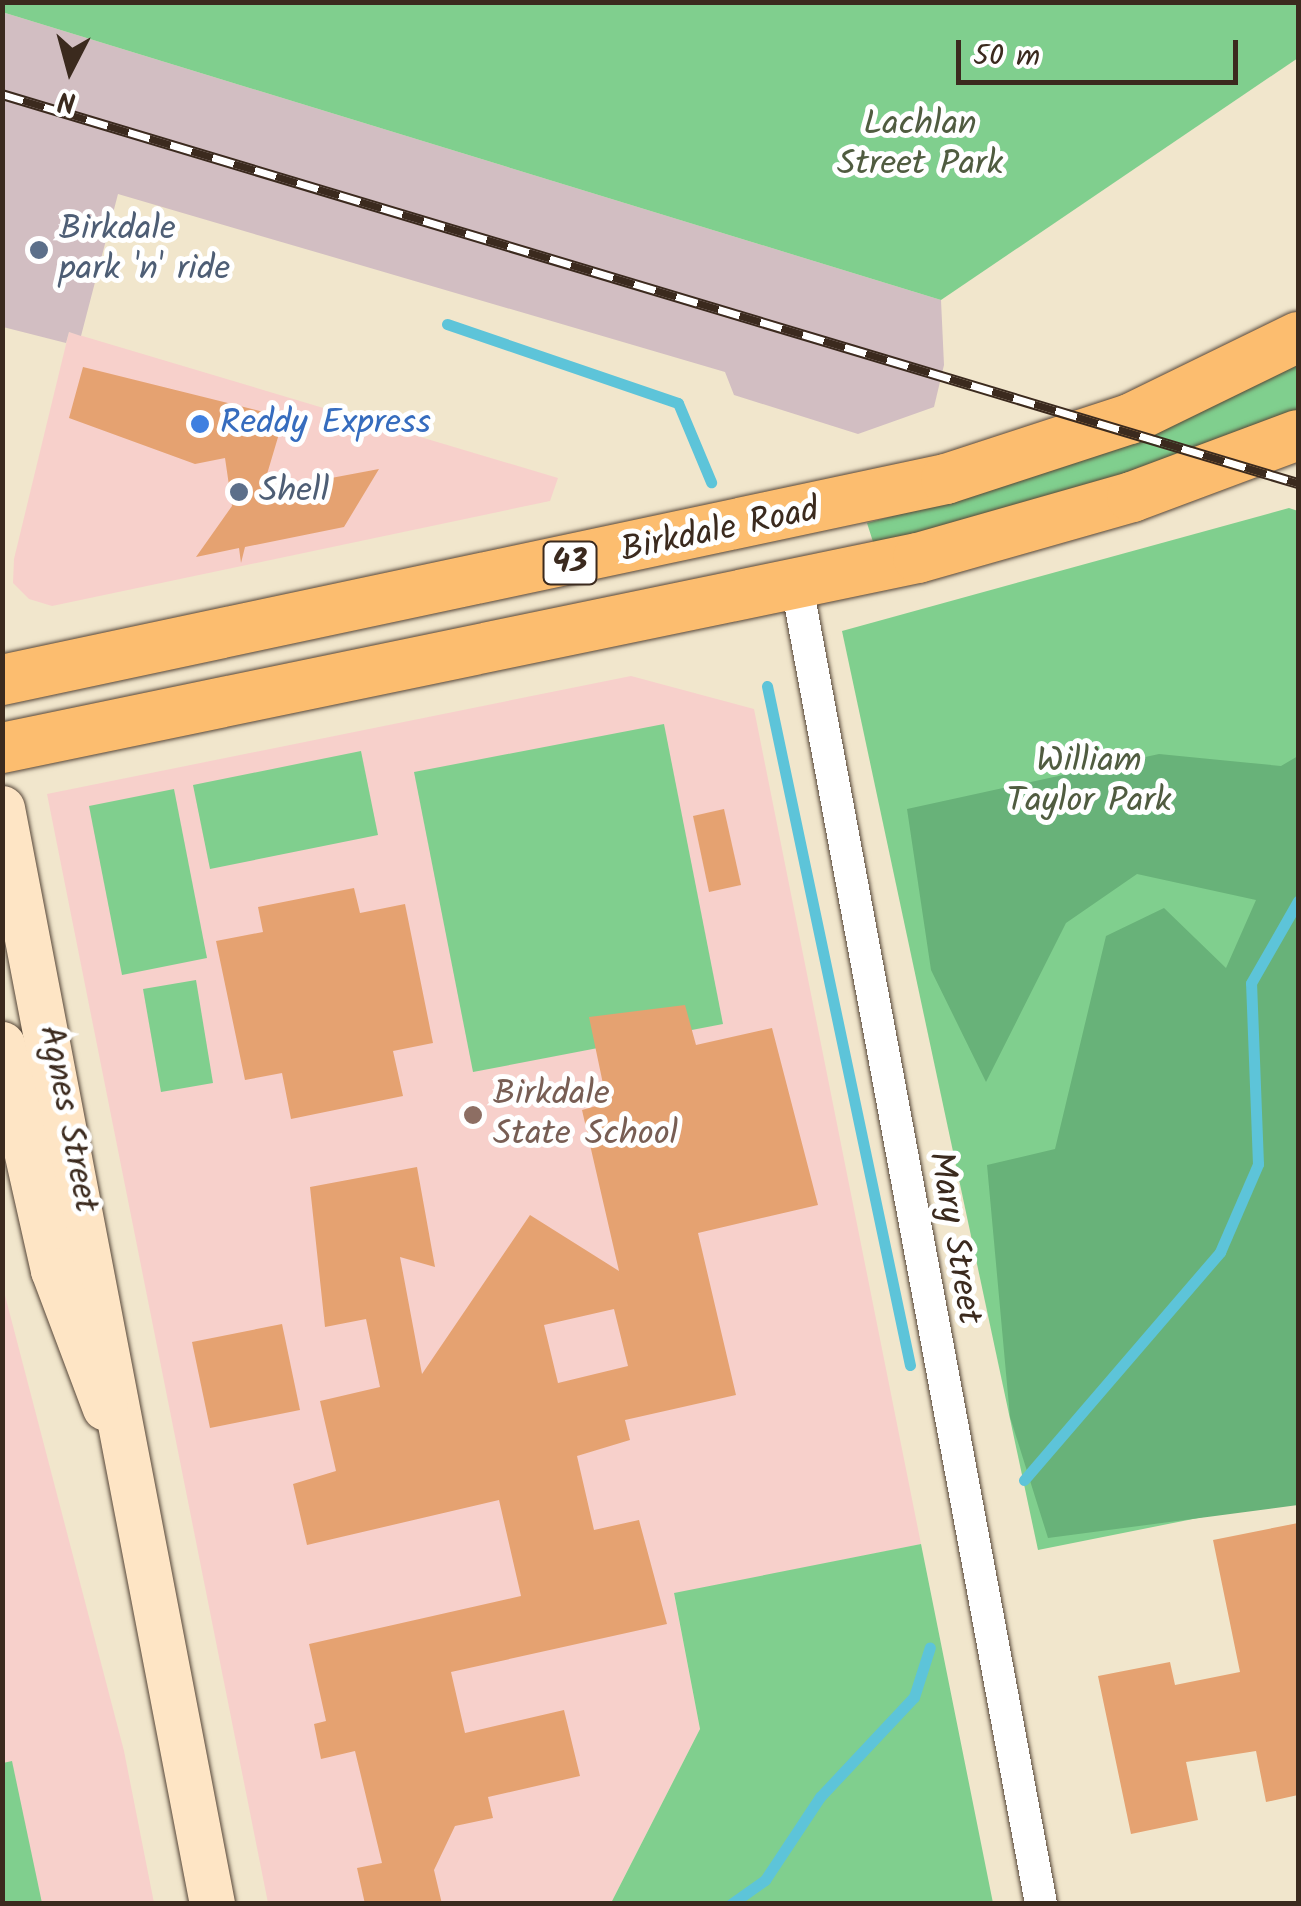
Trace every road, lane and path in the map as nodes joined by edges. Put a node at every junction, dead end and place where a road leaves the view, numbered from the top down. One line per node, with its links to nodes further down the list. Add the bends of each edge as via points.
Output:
1 (1298, 336): 4 (main road, Birkdale Road / 43, via 1130,419 946,479)
2 (1298, 434): 3 (main road, Birkdale Road / 43, via 1030,529)
3 (797, 586): 5 (main road, Birkdale Road / 43); 10 (street, Mary Street)
4 (2, 680)
5 (2, 748)
6 (2, 808): 8 (street, Agnes Street, via 99,1279)
7 (2, 1044): 8 (street, Agnes Street, via 54,1270)
8 (117, 1432): 9 (street, Agnes Street)
9 (212, 1904)
10 (1041, 1904)

